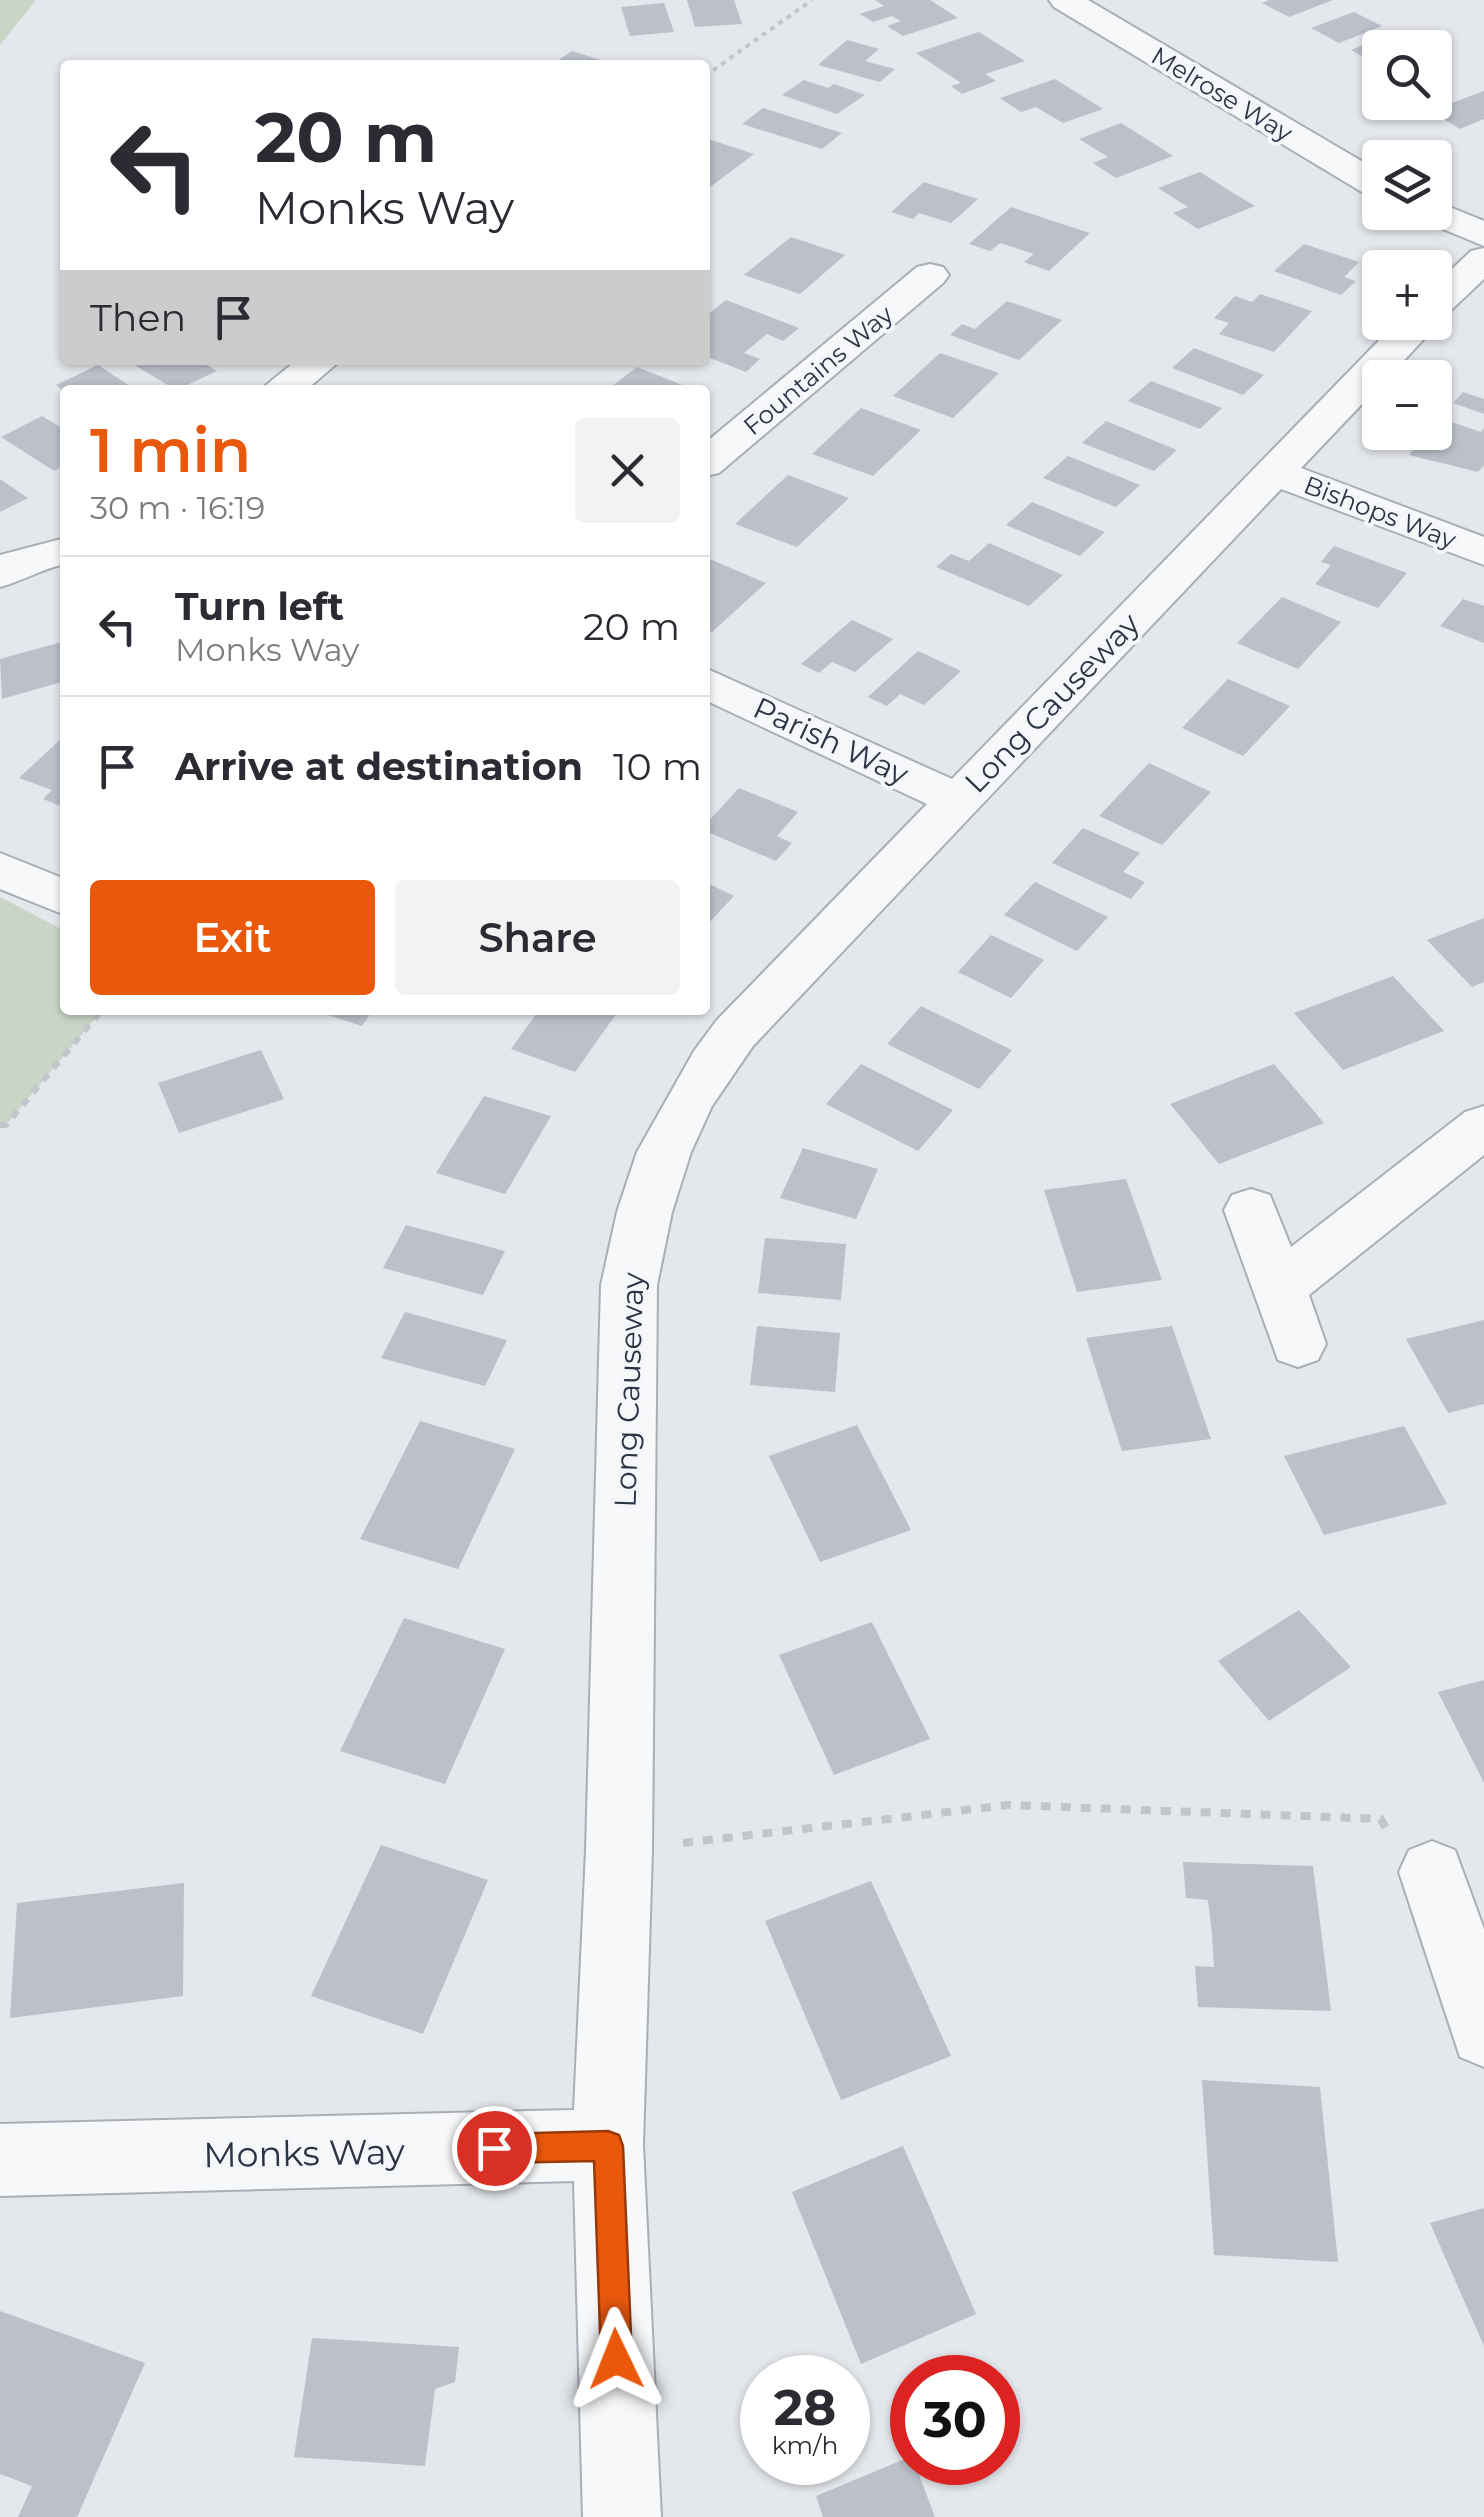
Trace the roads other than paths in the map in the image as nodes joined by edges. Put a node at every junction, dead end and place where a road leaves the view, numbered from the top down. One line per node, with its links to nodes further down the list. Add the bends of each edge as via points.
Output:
1 (1065, 0): 2 (street, Melrose Way)
2 (1362, 176)
3 (1452, 220): 4 (street)
4 (1484, 235)
5 (1484, 259): 7 (street)
6 (930, 275): 11 (street, Fountains Way)
7 (1452, 289)
8 (1401, 340): 12 (street, Long Causeway)
9 (315, 365): 10 (street)
10 (287, 385)
11 (710, 460)
12 (1276, 473): 14 (street, Bishops Way); 17 (street, Long Causeway)
13 (60, 552): 15 (street, via 23,559)
14 (1484, 552)
15 (0, 574)
16 (710, 684): 17 (street, Parish Way)
17 (958, 800): 26 (street, Long Causeway, via 736,1034 694,1088 662,1149 642,1214 629,1284)
18 (0, 870): 19 (street)
19 (60, 896)
20 (1484, 1126): 22 (street)
21 (1251, 1210): 22 (street)
22 (1278, 1288): 23 (street)
23 (1298, 1344)
24 (1432, 1872): 25 (street)
25 (1478, 1995)
26 (608, 2146): 27 (street, Monks Way); 28 (street, Long Causeway)
27 (0, 2160)
28 (622, 2517)

